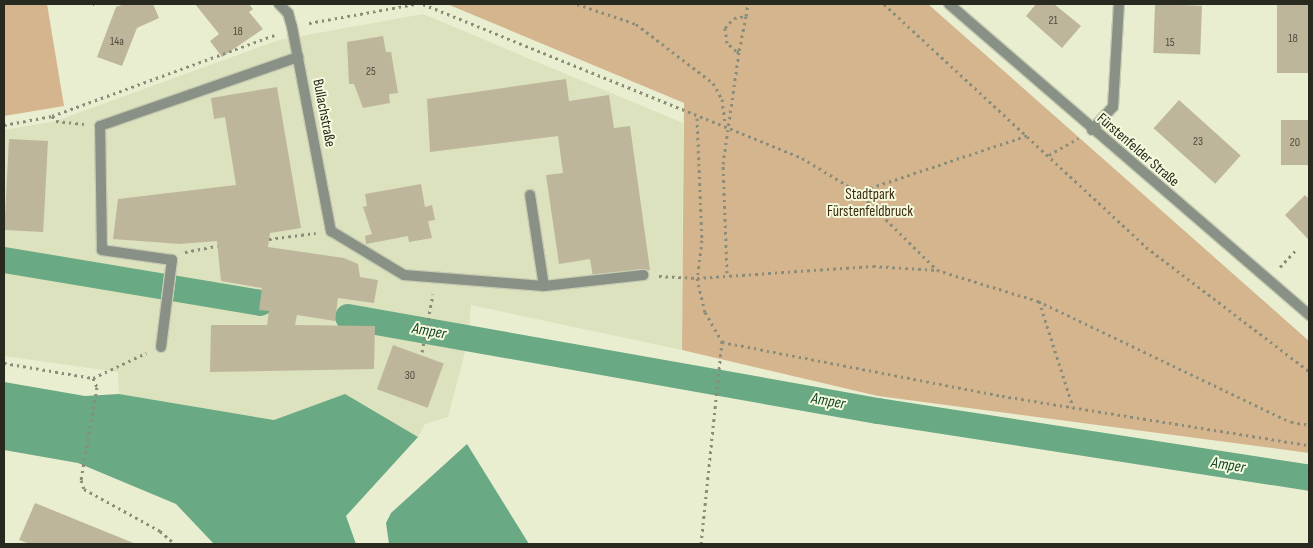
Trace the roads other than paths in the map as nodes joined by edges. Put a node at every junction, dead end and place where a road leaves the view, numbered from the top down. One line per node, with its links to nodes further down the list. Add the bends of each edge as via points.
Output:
1 (279, 4): 4 (street, Bullachstraße, via 288,13)
2 (949, 4): 5 (street, Fürstenfelder Straße)
3 (1119, 4): 5 (street, via 1113,107)
4 (298, 57): 8 (street, Bullachstraße, via 331,231 404,275); 10 (street, via 100,126 102,250 172,260)
5 (1092, 130): 9 (street, Fürstenfelder Straße)
6 (530, 195): 8 (street)
7 (643, 275): 8 (street)
8 (544, 286)
9 (1309, 315)
10 (161, 347)

